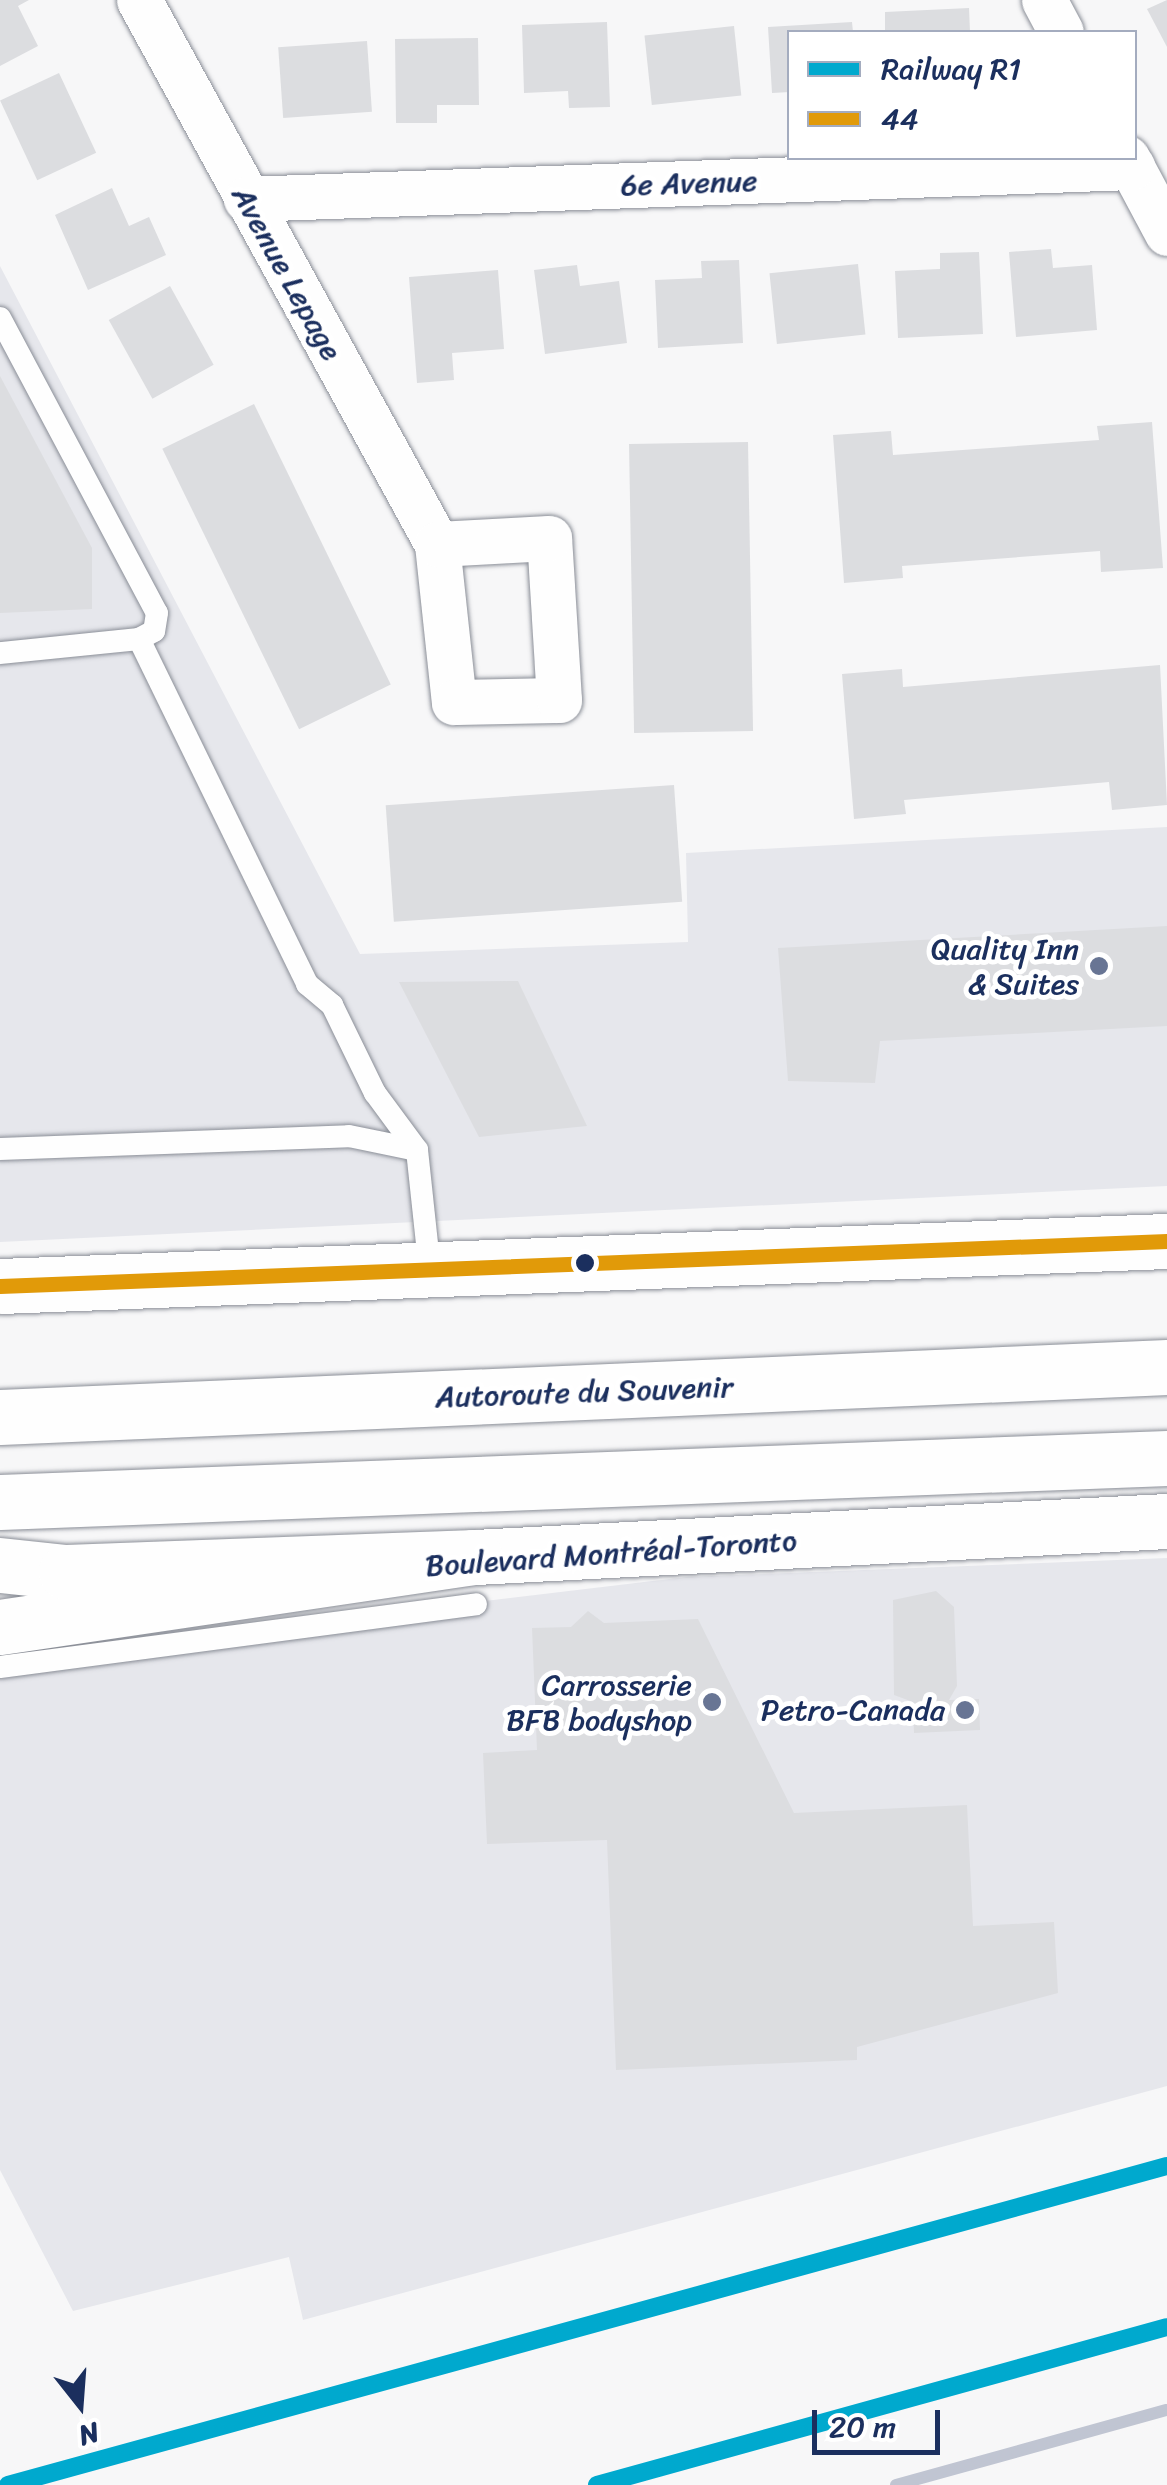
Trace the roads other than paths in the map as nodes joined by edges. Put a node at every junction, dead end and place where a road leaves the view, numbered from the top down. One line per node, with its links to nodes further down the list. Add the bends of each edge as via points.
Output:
1 (139, 0): 5 (street, Avenue Lepage)
2 (1044, 0): 3 (street)
3 (1061, 30)
4 (1130, 162): 5 (street, 6e Avenue); 6 (street)
5 (246, 199): 8 (street, Avenue Lepage)
6 (1167, 233)
7 (0, 318): 9 (lane, via 156,602 157,625)
8 (438, 544)
9 (139, 639): 10 (lane); 12 (lane, via 307,984 332,1005 375,1093)
10 (0, 653)
11 (0, 1149): 12 (lane, via 349,1136)
12 (417, 1150): 14 (lane)
13 (1167, 1241): 14 (main road)
14 (430, 1270): 15 (main road)
15 (0, 1286)
16 (1167, 1367): 17 (main road, Autoroute du Souvenir)
17 (0, 1416)
18 (1167, 1458): 19 (main road)
19 (0, 1502)
20 (1167, 1522): 22 (main road, Boulevard Montréal-Toronto)
21 (0, 1565): 22 (main road)
22 (475, 1580): 23 (main road, Boulevard Montréal-Toronto); 24 (lane)
23 (0, 1627)
24 (0, 1667)

